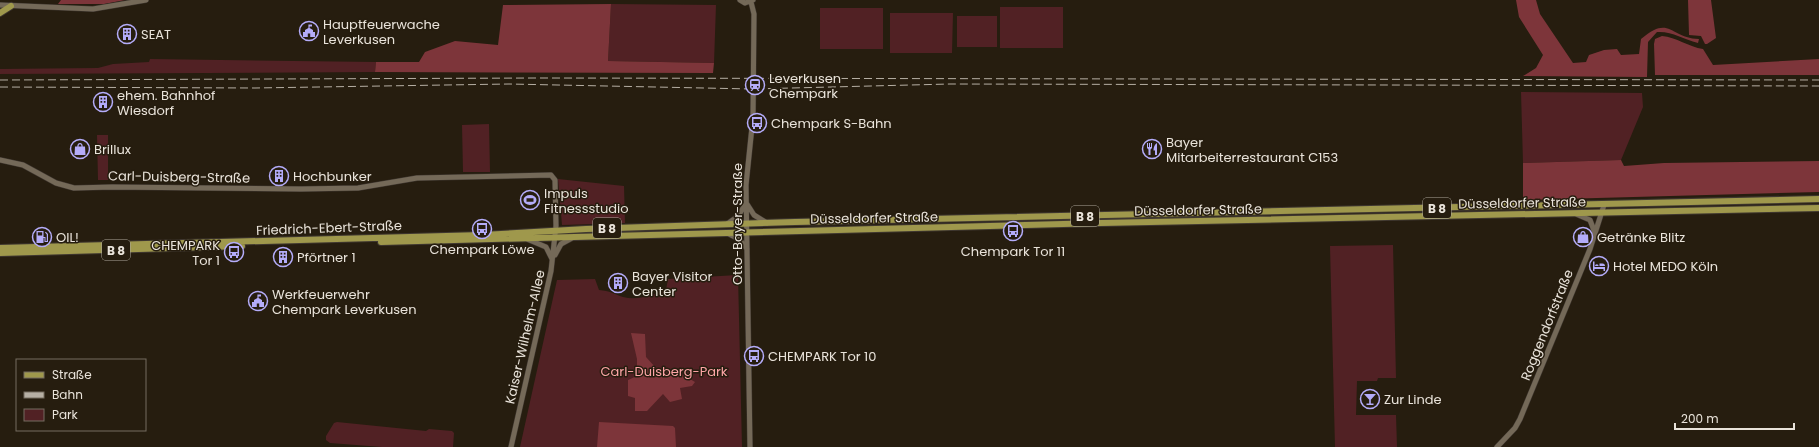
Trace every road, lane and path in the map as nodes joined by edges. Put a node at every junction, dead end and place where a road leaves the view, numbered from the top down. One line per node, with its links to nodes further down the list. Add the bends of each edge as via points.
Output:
1 (146, 0): 5 (street, via 93,9)
2 (740, 0): 3 (street, via 745,3)
3 (752, 1): 10 (street, Otto-Bayer-Straße, via 753,117 747,170)
4 (0, 5): 5 (street)
5 (11, 6): 6 (main road)
6 (0, 13)
7 (0, 160): 8 (street, Carl-Duisberg-Straße, via 23,165 56,183 74,188 358,188 418,178 539,175)
8 (554, 177): 25 (street, Kaiser-Wilhelm-Allee)
9 (1819, 199): 11 (main road, Düsseldorfer Straße / B 8)
10 (747, 203): 18 (street, via 754,215); 19 (street, Otto-Bayer-Straße); 20 (street, via 738,217)
11 (1604, 205): 14 (street, Roggendorfstraße); 15 (main road, Düsseldorfer Straße / B 8)
12 (1819, 208): 14 (main road, Düsseldorfer Straße / B 8)
13 (1575, 213): 14 (main road, Düsseldorfer Straße / B 8); 17 (main road, Düsseldorfer Straße / B 8); 26 (street, via 1590,220)
14 (1602, 213): 26 (street, Roggendorfstraße)
15 (1193, 214): 16 (main road, Düsseldorfer Straße / B 8); 17 (main road)
16 (984, 219): 18 (main road, Düsseldorfer Straße / B 8); 22 (main road)
17 (1193, 221): 22 (main road, Düsseldorfer Straße / B 8)
18 (767, 223): 19 (main road, Düsseldorfer Straße / B 8)
19 (747, 224): 20 (main road, Düsseldorfer Straße / B 8); 24 (street, Otto-Bayer-Straße)
20 (726, 225): 21 (main road, Düsseldorfer Straße / B 8)
21 (659, 227): 25 (main road, Friedrich-Ebert-Straße / B 8)
22 (984, 227): 24 (main road, Düsseldorfer Straße / B 8)
23 (726, 232): 24 (main road, Düsseldorfer Straße / B 8); 27 (main road, Düsseldorfer Straße / B 8); 30 (street, via 739,239)
24 (747, 232): 30 (street, Otto-Bayer-Straße)
25 (555, 234): 27 (main road, Friedrich-Ebert-Straße / B 8); 28 (main road, B 8); 29 (main road, Friedrich-Ebert-Straße / B 8); 32 (street, Kaiser-Wilhelm-Allee)
26 (1595, 234): 35 (street, Roggendorfstraße, via 1520,419)
27 (577, 236): 32 (street, via 564,241)
28 (526, 238): 31 (main road, Friedrich-Ebert-Straße / B 8); 32 (street, via 544,246 550,252)
29 (0, 248)
30 (748, 250): 34 (street, Otto-Bayer-Straße)
31 (0, 252)
32 (552, 260): 33 (street, Kaiser-Wilhelm-Allee)
33 (511, 447)
34 (750, 447)
35 (1497, 447)

